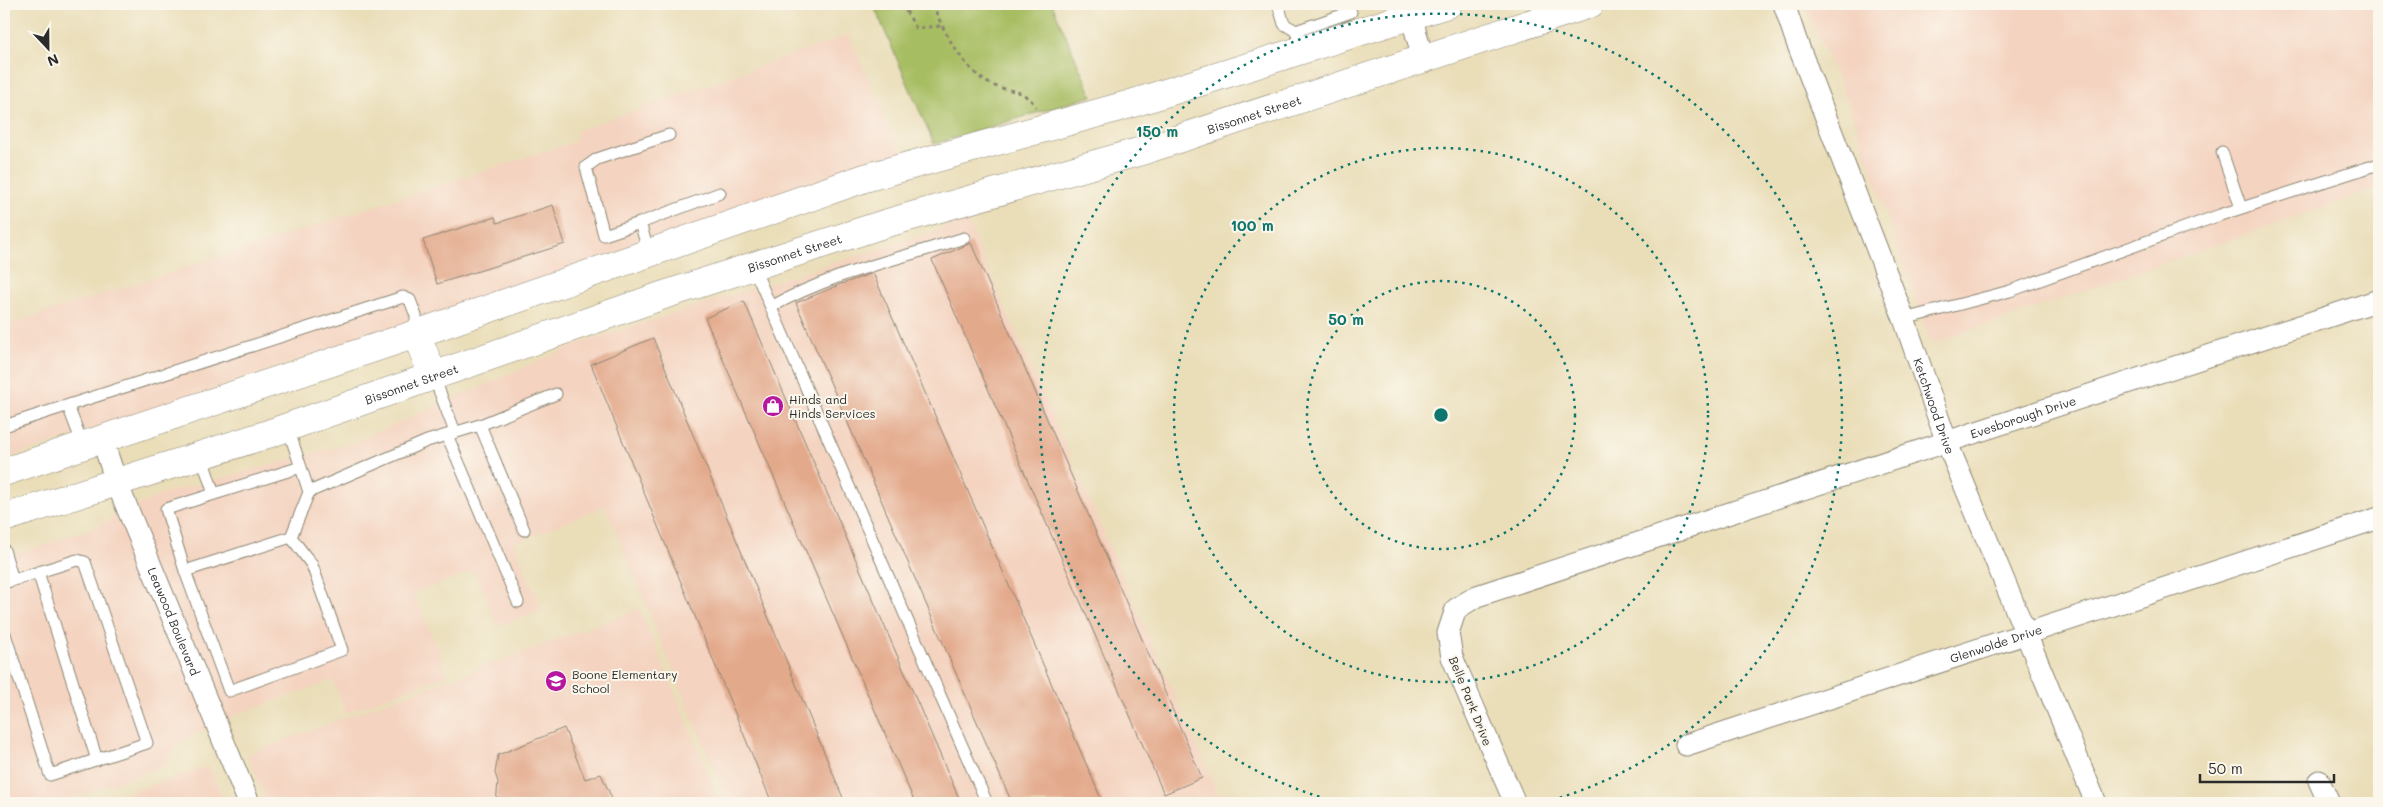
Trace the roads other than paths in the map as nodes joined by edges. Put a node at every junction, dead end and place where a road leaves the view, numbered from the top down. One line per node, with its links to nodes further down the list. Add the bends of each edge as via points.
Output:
1 (1278, 4): 7 (lane, via 1284,24)
2 (1448, 4): 5 (main road)
3 (1590, 4): 8 (main road, Bissonnet Street)
4 (1784, 4): 20 (street, Ketchwood Drive)
5 (1410, 10): 6 (main road); 8 (street)
6 (1355, 16): 7 (main road)
7 (1299, 41): 16 (main road, via 1127,105 865,178)
8 (1423, 59): 17 (main road, Bissonnet Street, via 1146,150 884,224)
9 (669, 135): 14 (lane, via 597,159 586,167 604,235)
10 (2222, 152): 13 (lane)
11 (2379, 164): 13 (lane)
12 (720, 192): 14 (lane)
13 (2241, 208): 20 (lane, via 2010,291)
14 (640, 223): 16 (lane)
15 (964, 238): 19 (lane, via 899,260 869,265)
16 (649, 253): 21 (main road)
17 (754, 266): 19 (lane); 22 (main road, Bissonnet Street)
18 (2379, 300): 30 (street, Evesborough Drive)
19 (771, 307): 53 (lane)
20 (1904, 319): 30 (street, Ketchwood Drive)
21 (416, 334): 22 (main road); 24 (lane, via 416,316 410,300 403,297); 29 (main road)
22 (434, 377): 27 (main road, Bissonnet Street); 28 (lane)
23 (556, 394): 25 (lane)
24 (68, 406): 26 (lane); 29 (lane)
25 (480, 425): 28 (lane); 39 (lane)
26 (4, 426)
27 (288, 428): 31 (main road, Bissonnet Street); 32 (lane)
28 (451, 433): 35 (lane); 46 (lane)
29 (92, 442): 33 (main road); 34 (street, Leawood Boulevard)
30 (1947, 443): 42 (street, Evesborough Drive); 48 (street, Ketchwood Drive)
31 (201, 455): 34 (main road, Bissonnet Street); 36 (lane)
32 (301, 467): 35 (lane); 36 (lane)
33 (4, 472)
34 (116, 481): 37 (main road, Bissonnet Street); 52 (street, Leawood Boulevard)
35 (309, 492): 40 (lane)
36 (214, 494): 43 (lane, via 166,509)
37 (4, 518)
38 (2379, 518): 48 (street, Glenwolde Drive)
39 (524, 530)
40 (291, 537): 43 (lane); 43 (lane, via 312,564 342,650 229,691)
41 (4, 550): 45 (lane)
42 (1581, 562): 54 (street, Belle Park Drive, via 1477,596 1456,609 1448,633 1452,657)
43 (185, 571)
44 (38, 572): 45 (lane); 50 (lane); 50 (lane, via 77,560 85,562 147,744)
45 (8, 581)
46 (518, 602)
47 (4, 631): 50 (lane, via 50,775)
48 (2026, 634): 49 (street, Glenwolde Drive); 55 (street, Ketchwood Drive)
49 (1686, 745)
50 (97, 760)
51 (2320, 781): 56 (street)
52 (249, 803)
53 (987, 803)
54 (1514, 803)
55 (2096, 803)
56 (2329, 803)

